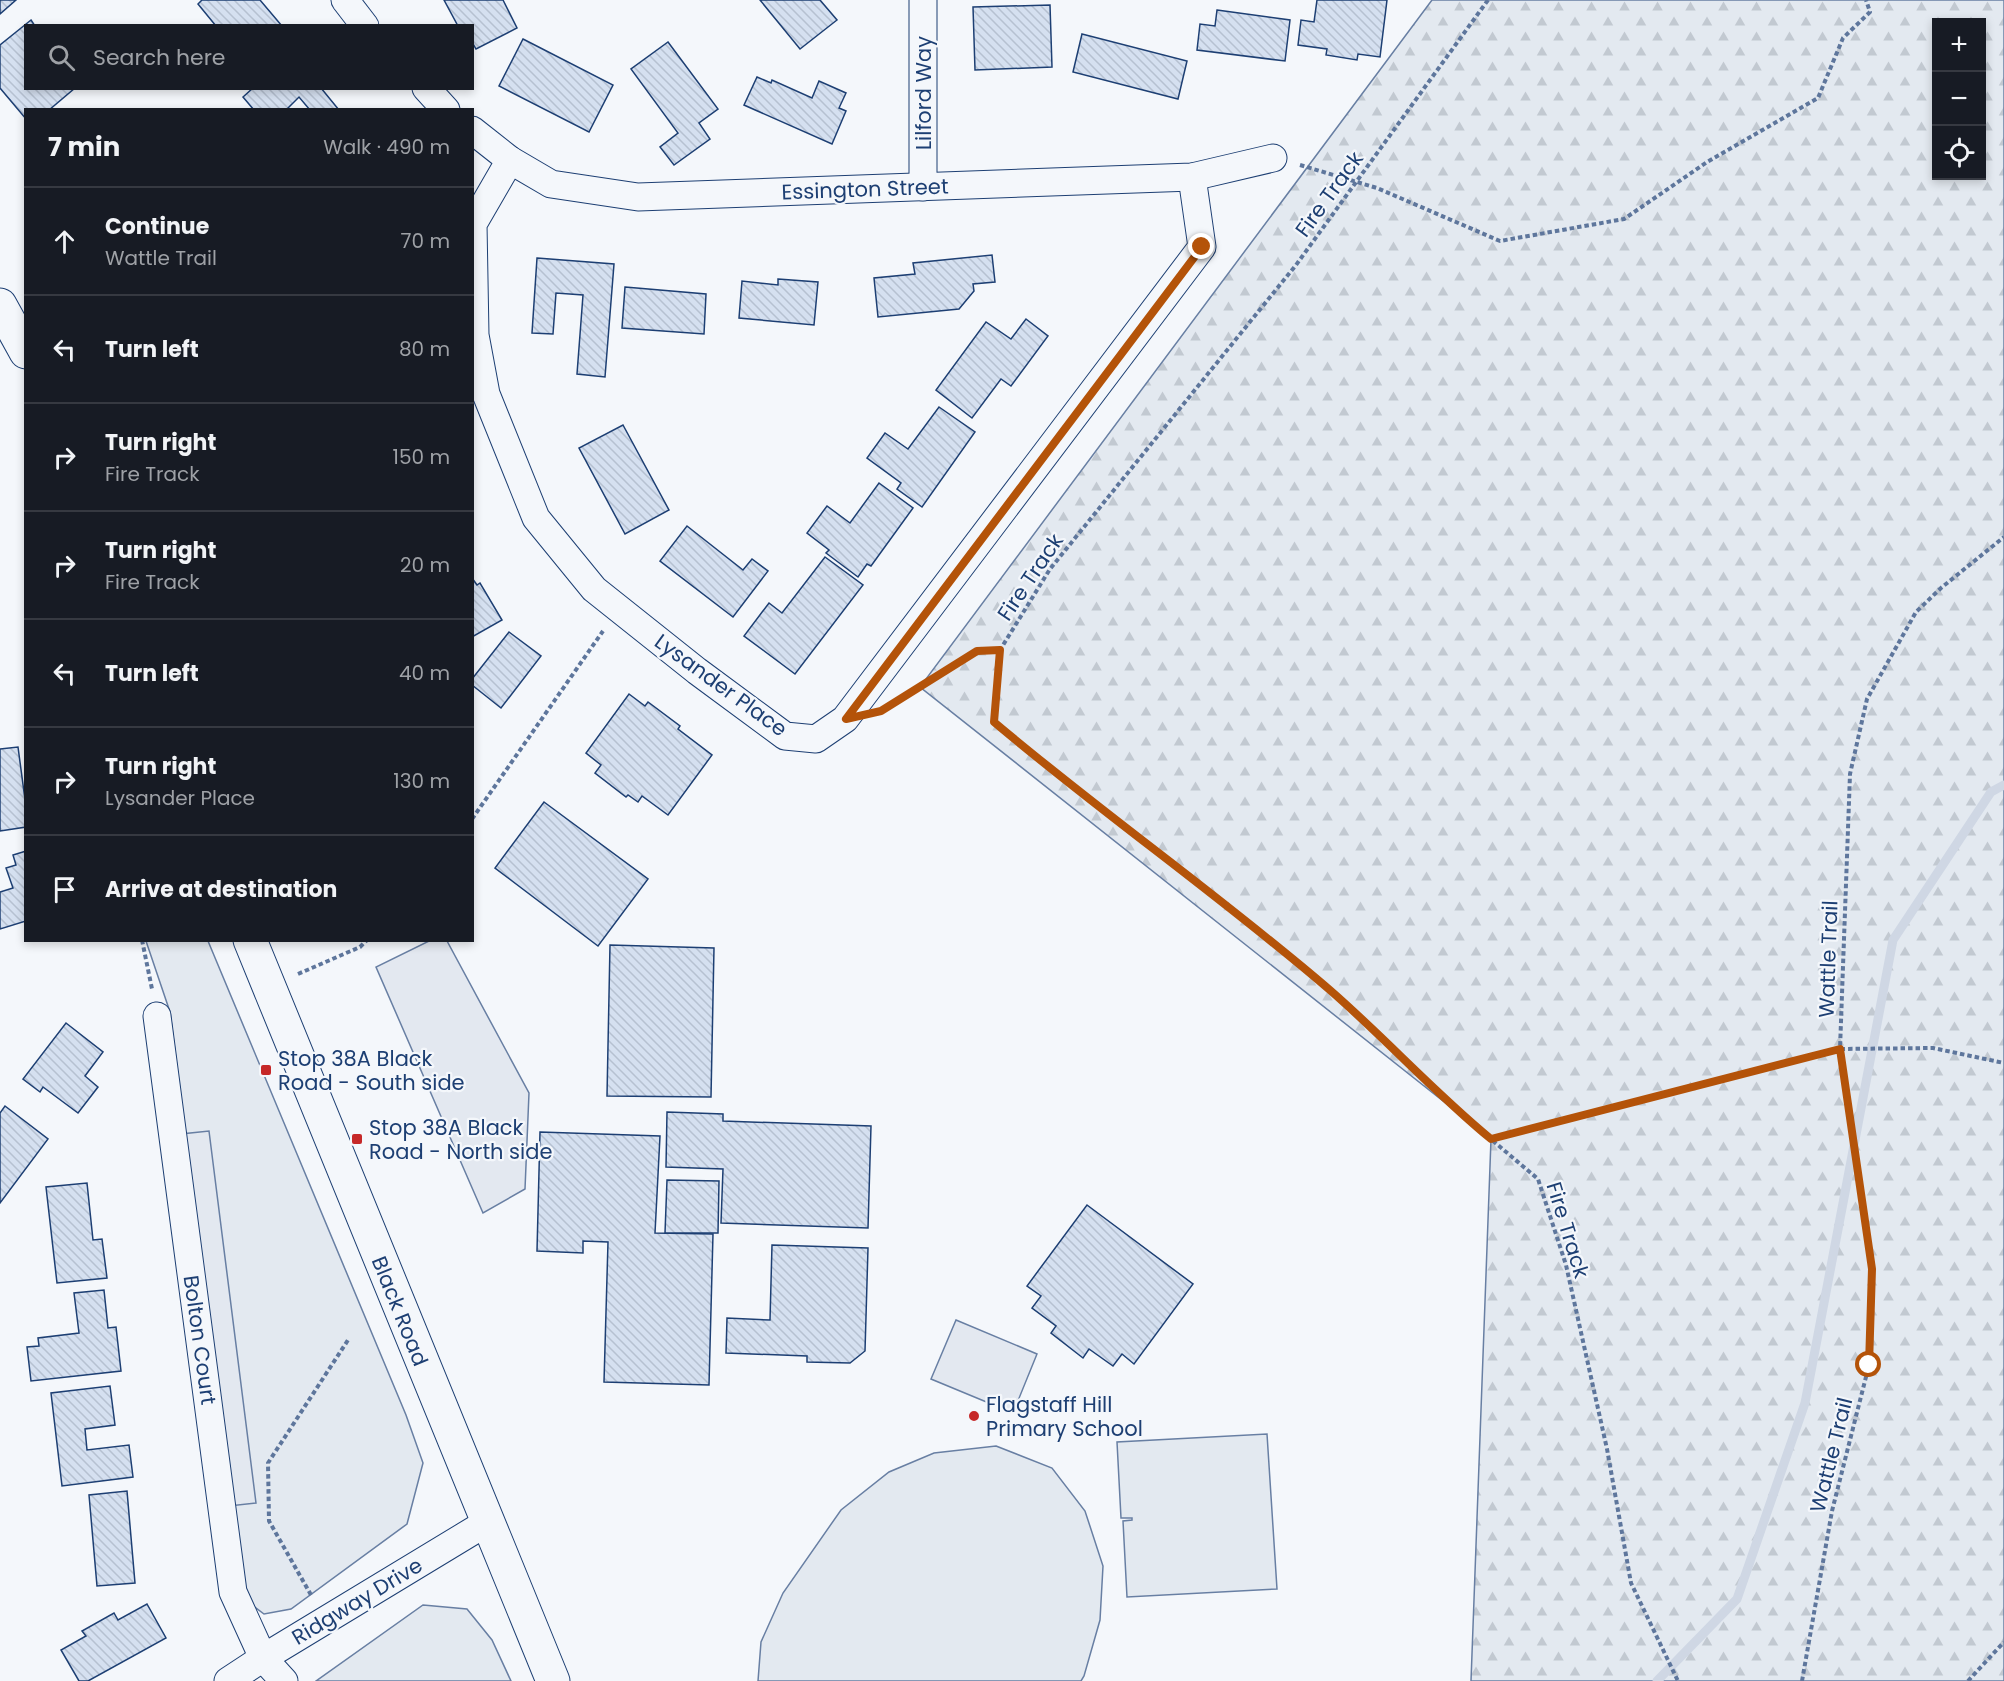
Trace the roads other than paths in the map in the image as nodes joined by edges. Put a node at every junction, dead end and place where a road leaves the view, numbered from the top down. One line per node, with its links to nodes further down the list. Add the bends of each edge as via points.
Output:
1 (345, 0): 3 (street)
2 (923, 0): 10 (street, Lilford Way)
3 (363, 24)
4 (428, 90): 5 (street)
5 (445, 108)
6 (474, 132): 8 (street, Essington Street)
7 (1273, 158): 9 (street, Essington Street)
8 (510, 160): 10 (street, Essington Street, via 551,184 638,197); 11 (street, Lysander Place)
9 (1192, 177): 10 (street, Essington Street); 12 (street, Lysander Place, via 1202,247 846,719 816,739 785,736 697,671 594,589 536,518 486,394 475,335)
10 (923, 187)
11 (474, 222)
12 (474, 280)
13 (0, 305): 14 (main road)
14 (24, 348)
15 (251, 942): 17 (main road, Black Road)
16 (157, 1016): 18 (street, Bolton Court, via 233,1592)
17 (486, 1523): 18 (street, Ridgway Drive); 21 (main road, Black Road)
18 (263, 1658): 19 (street, Ridgway Drive); 20 (street, Bolton Court)
19 (228, 1681)
20 (284, 1681)
21 (553, 1681)

